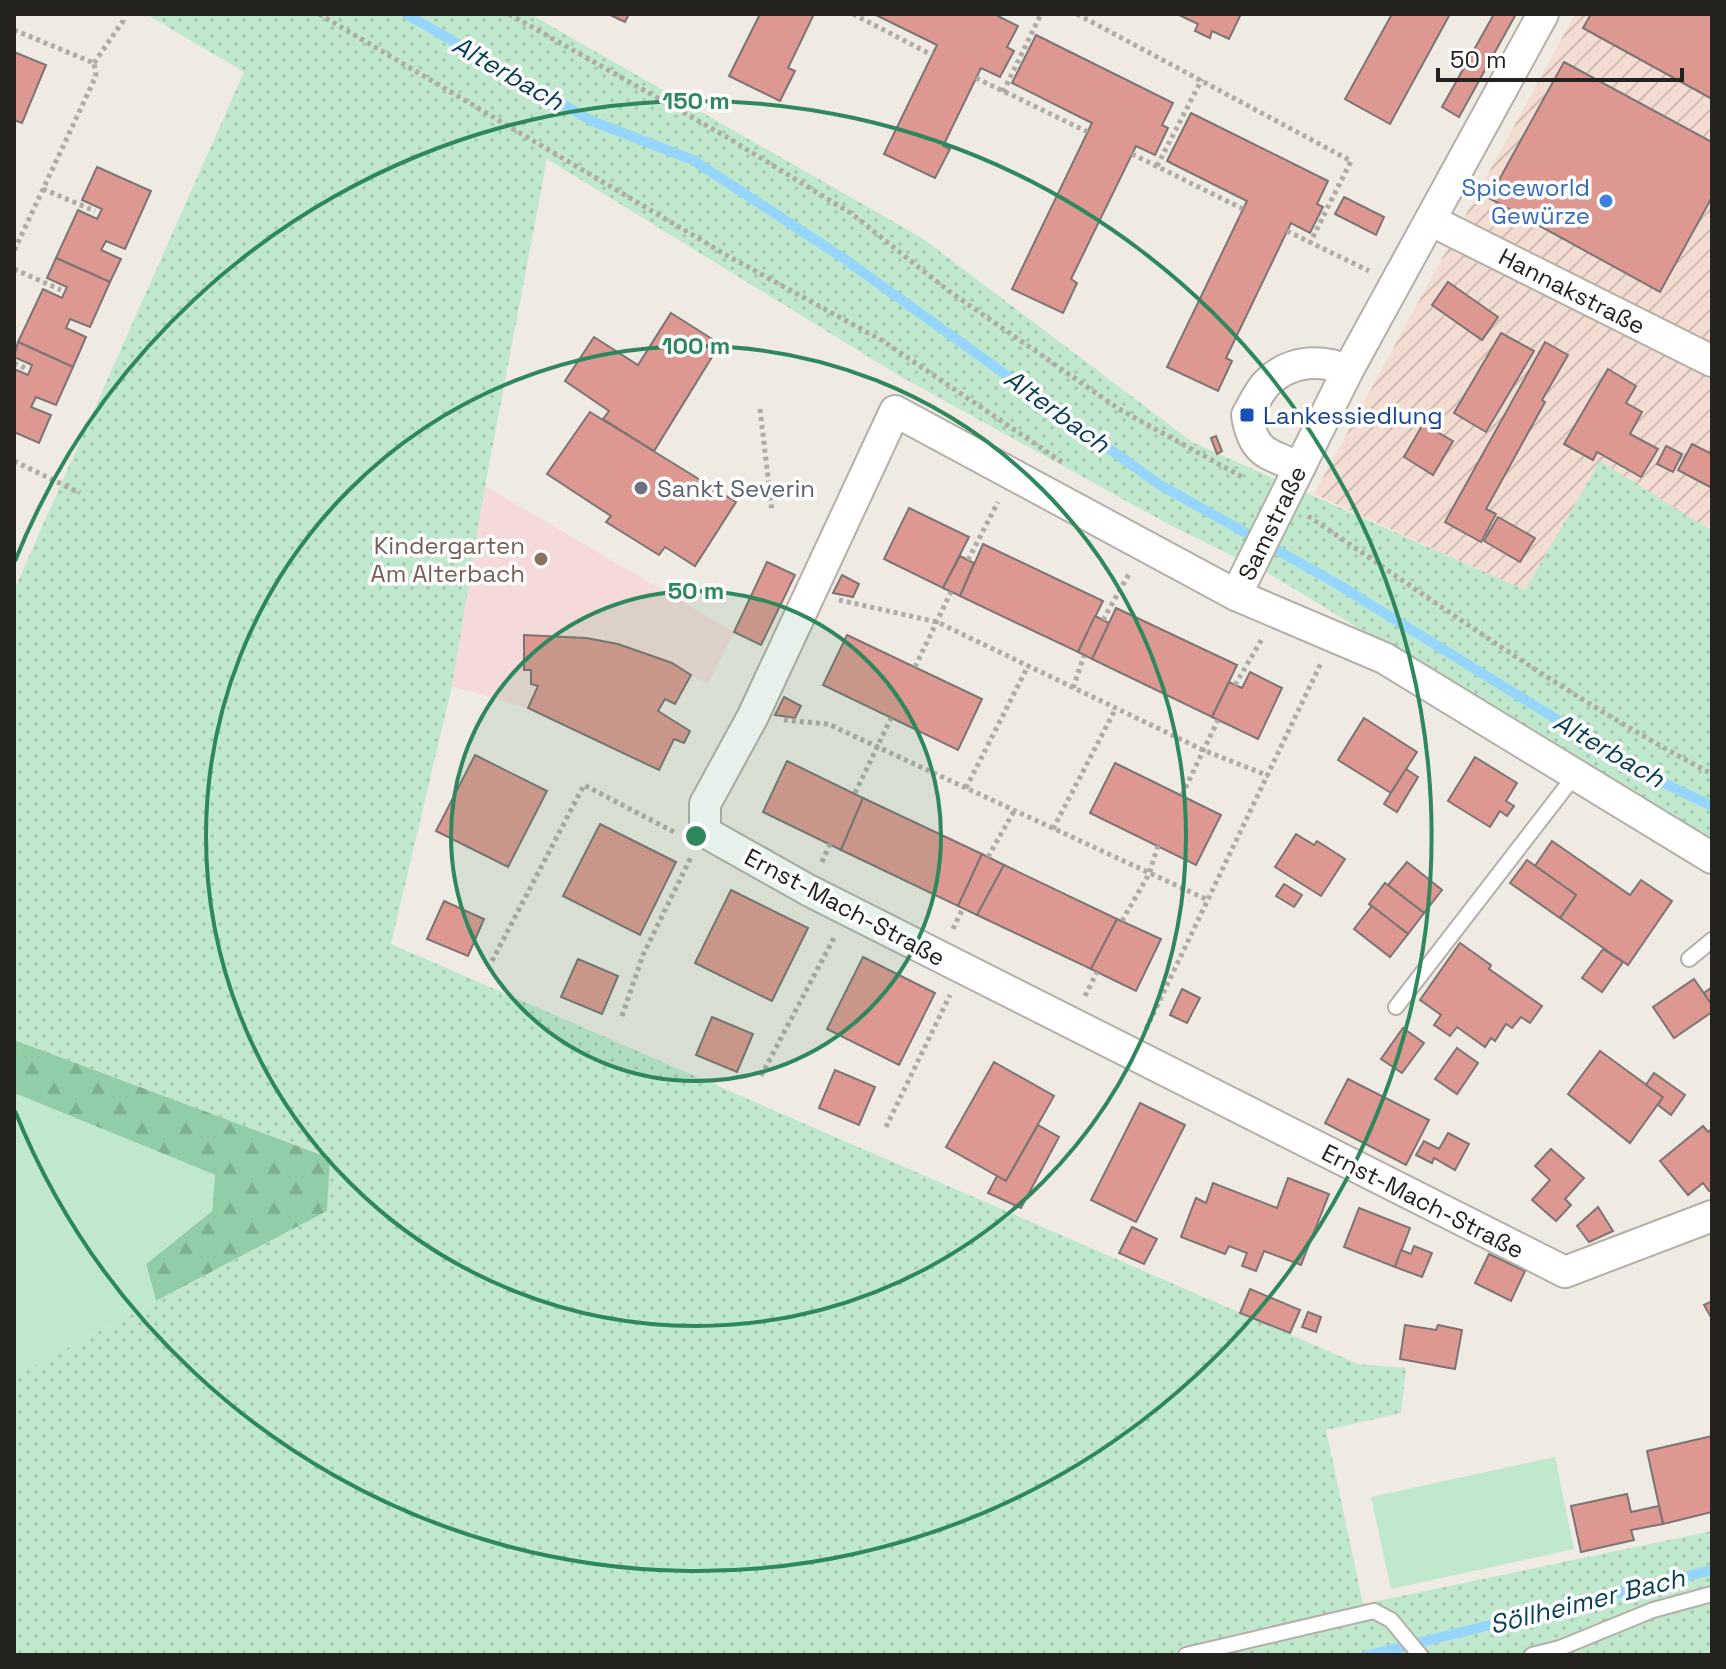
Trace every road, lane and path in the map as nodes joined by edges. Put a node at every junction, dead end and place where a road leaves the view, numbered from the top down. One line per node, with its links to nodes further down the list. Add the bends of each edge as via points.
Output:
1 (123, 14): 10 (path)
2 (319, 14): 34 (path, via 728,256 883,341)
3 (509, 14): 35 (path, via 852,214 946,289 1119,409)
4 (853, 14): 9 (path)
5 (1041, 14): 13 (path)
6 (1077, 14): 12 (path)
7 (1543, 14): 20 (street, Samstraße)
8 (14, 30): 10 (path)
9 (932, 55)
10 (94, 63): 17 (path, via 96,76)
11 (976, 78): 13 (path)
12 (1202, 79): 16 (path); 22 (path, via 1351,161)
13 (1003, 92): 14 (path)
14 (1088, 132)
15 (1132, 154): 16 (path)
16 (1157, 166): 18 (path)
17 (43, 189): 19 (path); 23 (path)
18 (1243, 209)
19 (95, 211)
20 (1432, 221): 25 (street, Samstraße); 27 (street, Hannakstraße)
21 (1287, 231): 22 (path)
22 (1310, 243): 25 (path)
23 (14, 251)
24 (14, 269): 26 (path)
25 (1396, 283): 30 (street, Samstraße)
26 (61, 290)
27 (1712, 361)
28 (14, 363): 29 (path)
29 (25, 368)
30 (1348, 370): 33 (street, Samstraße); 33 (street, via 1327,362 1298,364 1267,383 1247,415 1250,437 1267,454)
31 (760, 409): 39 (path)
32 (14, 461): 37 (path)
33 (1300, 467): 38 (street, Samstraße)
34 (1074, 470)
35 (1256, 485)
36 (1004, 491): 41 (path)
37 (80, 493)
38 (1289, 509): 44 (street, Samstraße); 61 (path, via 1496,644)
39 (772, 512)
40 (1142, 545): 43 (street, via 895,411); 44 (street); 45 (path)
41 (968, 560)
42 (951, 592): 46 (path)
43 (811, 593): 46 (path); 55 (street)
44 (1236, 595): 60 (street, Samstraße, via 1384,658)
45 (1103, 620)
46 (937, 622): 50 (path); 51 (path)
47 (1268, 628): 52 (path)
48 (1327, 651): 62 (path)
49 (1084, 656): 53 (path)
50 (1028, 666): 53 (path); 63 (path)
51 (915, 667)
52 (1235, 685)
53 (1073, 688): 54 (path)
54 (1116, 708): 59 (path); 67 (path)
55 (753, 716): 58 (path, via 828,724); 68 (street, via 705,804)
56 (891, 718): 58 (path)
57 (1218, 720): 59 (path)
58 (878, 748): 63 (path); 64 (path)
59 (1203, 750): 62 (path); 65 (path)
60 (1576, 774): 71 (street, Samstraße); 80 (lane)
61 (1712, 774)
62 (1269, 776): 73 (path)
63 (966, 788): 66 (path)
64 (855, 793)
65 (1182, 795)
66 (1014, 811): 67 (path); 70 (path)
67 (1053, 829): 72 (path)
68 (701, 838): 74 (street, Ernst-Mach-Straße); 78 (path, via 584,785); 82 (path, via 643,955)
69 (1158, 846): 72 (path)
70 (988, 857)
71 (1712, 858)
72 (1149, 874): 73 (path); 75 (path)
73 (1208, 900): 81 (path)
74 (848, 911): 79 (street, Ernst-Mach-Straße); 83 (path)
75 (1122, 921)
76 (1712, 940): 77 (lane)
77 (1689, 959)
78 (492, 961)
79 (962, 969): 84 (path); 85 (street, Ernst-Mach-Straße, via 1565,1272)
80 (1396, 1007)
81 (1154, 1012)
82 (622, 1016)
83 (761, 1076)
84 (886, 1127)
85 (1712, 1216)
86 (1712, 1594): 89 (lane)
87 (1186, 1655): 88 (lane, via 1374,1611 1391,1620)
88 (1420, 1655)
89 (1532, 1655)

